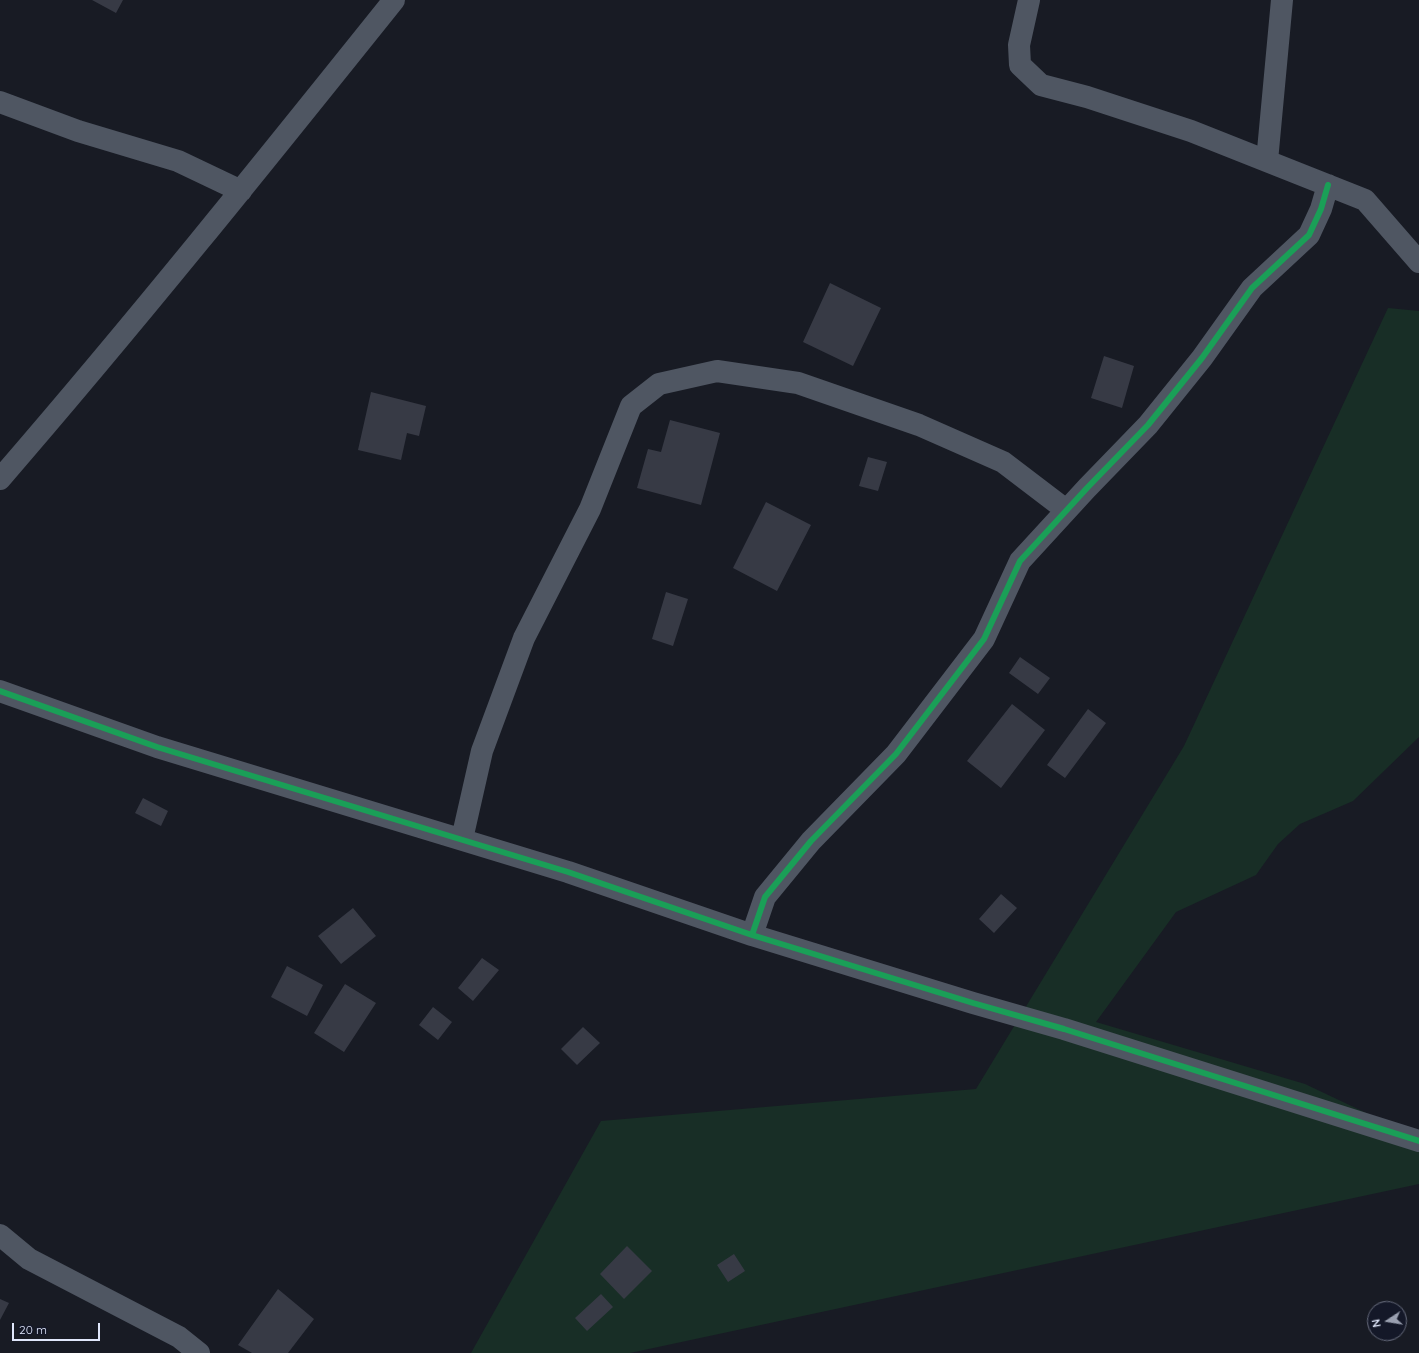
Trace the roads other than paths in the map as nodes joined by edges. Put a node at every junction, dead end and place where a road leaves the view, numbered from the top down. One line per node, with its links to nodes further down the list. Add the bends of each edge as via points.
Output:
1 (394, 0): 7 (street)
2 (1029, 0): 5 (street, via 1018,45 1020,65 1041,85 1088,96 1192,131)
3 (1282, 0): 5 (street)
4 (0, 102): 7 (street, via 78,131 178,161)
5 (1267, 161): 6 (street)
6 (1328, 185): 8 (street, via 1365,200); 10 (street, via 1309,236 1252,288 1202,358 1148,425)
7 (241, 191): 9 (street)
8 (1419, 262)
9 (0, 479)
10 (1066, 510): 12 (street, via 1003,462 919,425 798,384 717,371 659,384 631,406 590,509 524,638 482,751); 13 (street, via 1020,562 984,639 896,754 810,841 765,897)
11 (0, 691): 12 (street, via 157,747)
12 (462, 839): 13 (street)
13 (752, 935): 14 (street, via 1064,1029)
14 (1419, 1141)
15 (0, 1235): 16 (street, via 28,1259 179,1337)
16 (199, 1353)

